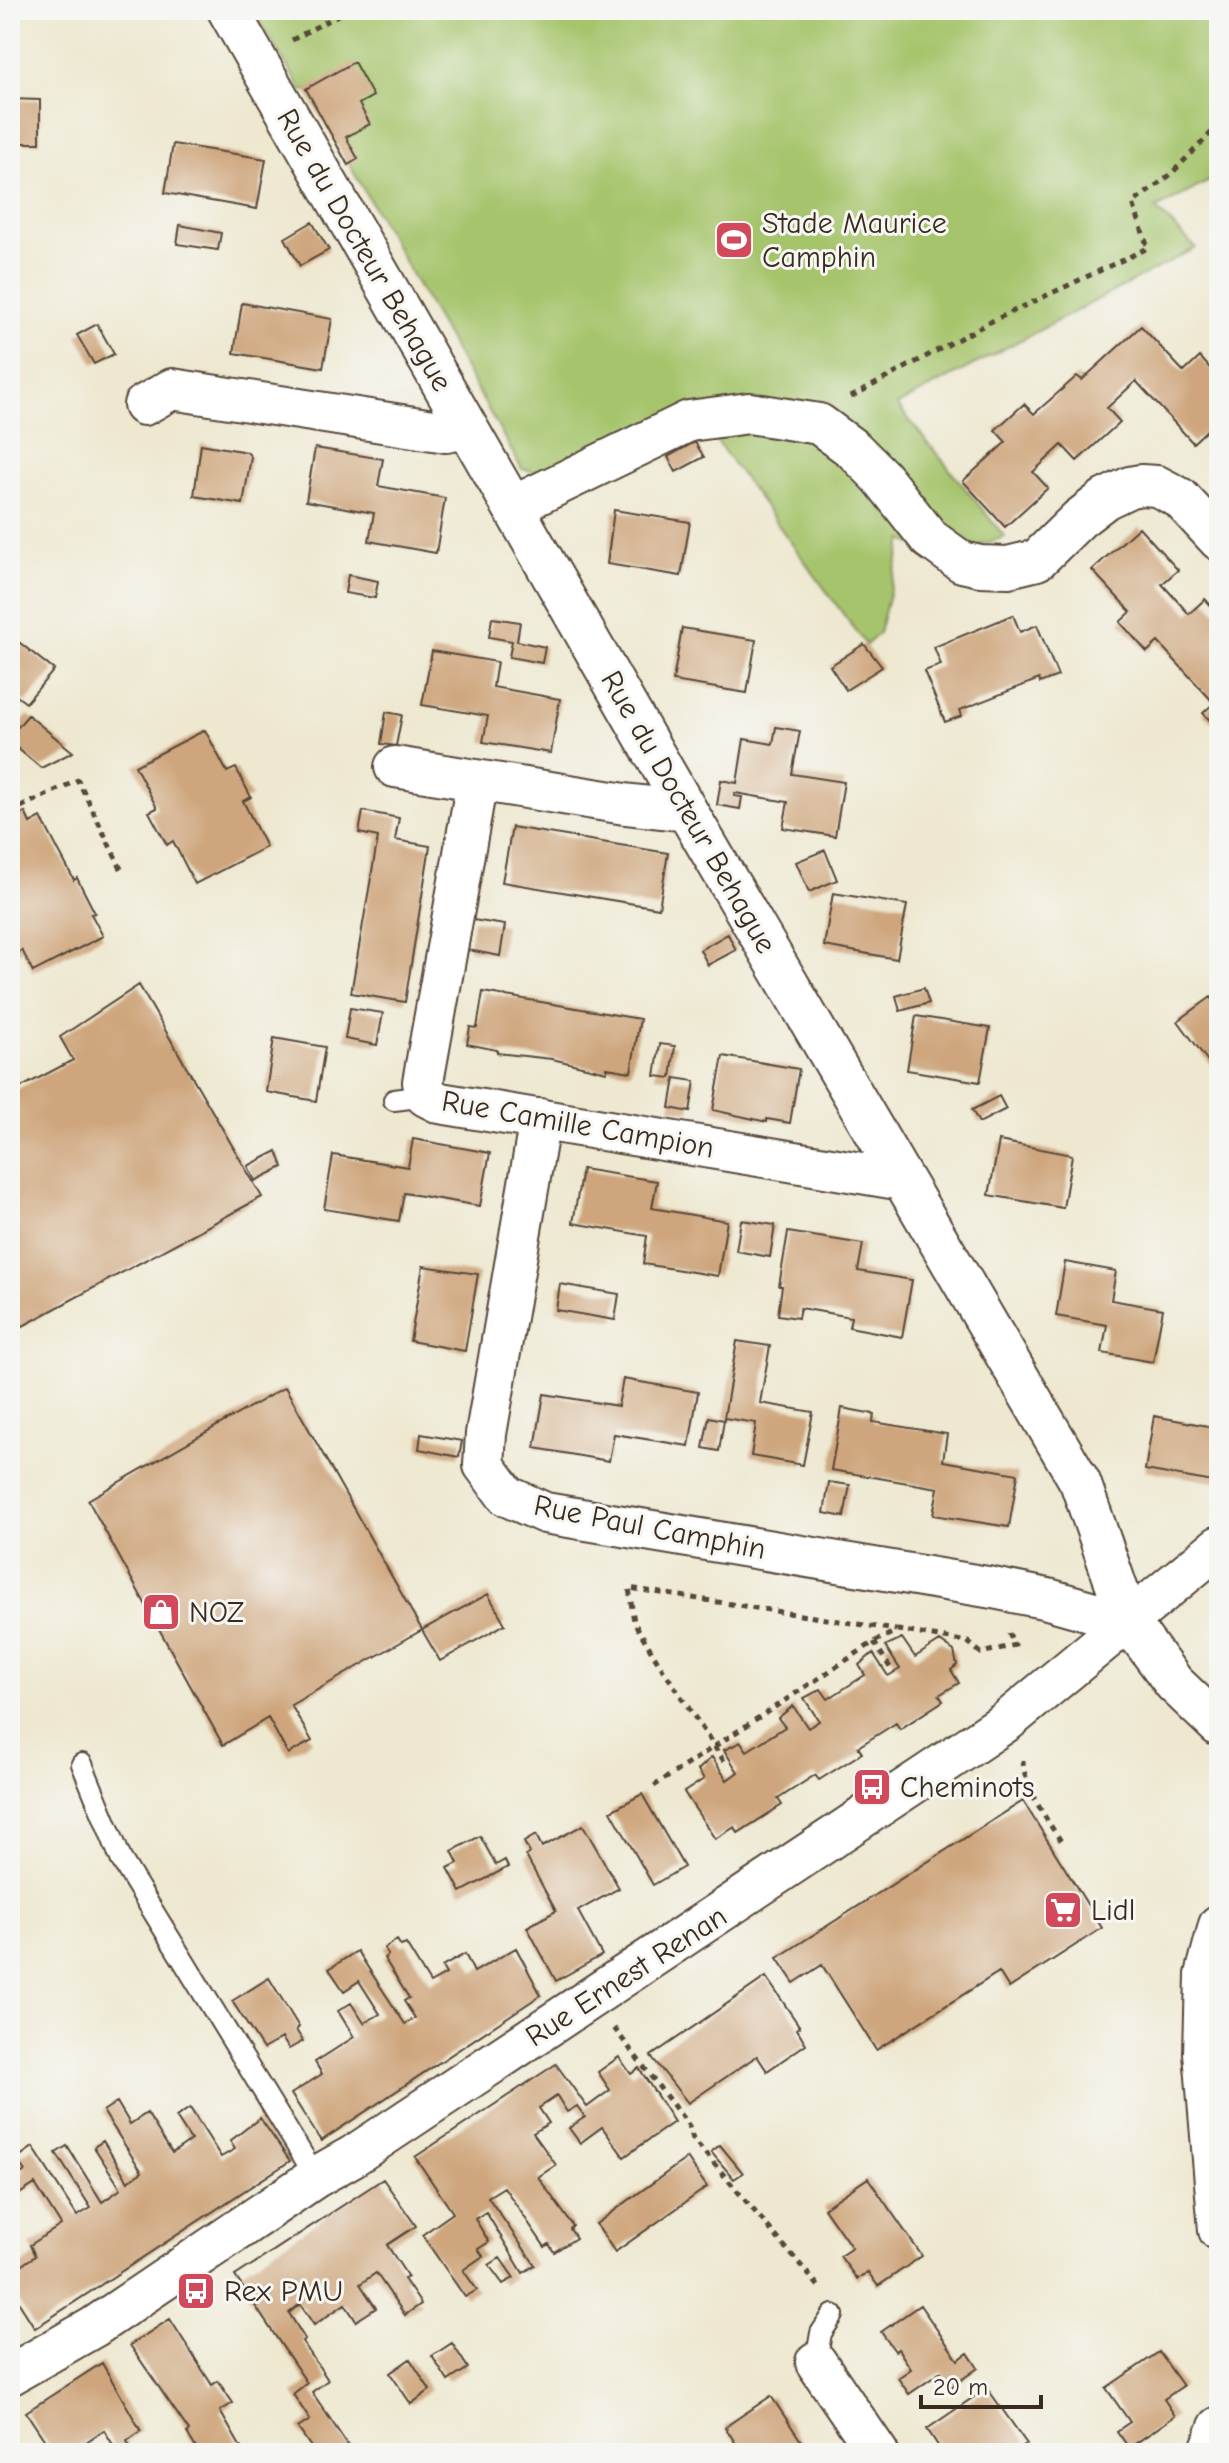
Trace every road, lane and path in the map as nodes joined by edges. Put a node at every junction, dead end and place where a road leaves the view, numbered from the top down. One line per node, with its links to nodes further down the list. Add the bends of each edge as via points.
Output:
1 (228, 10): 3 (street, Rue du Docteur Behague)
2 (347, 10): 3 (path)
3 (255, 58): 7 (street, Rue du Docteur Behague)
4 (1219, 125): 6 (path, via 1170,175 1133,203 1148,248 856,392)
5 (144, 405): 7 (street, via 172,389 446,432)
6 (819, 424): 8 (street, via 749,413 689,421); 9 (street, via 881,477 930,539 962,562 1008,567 1037,560 1105,499 1141,485 1157,486 1180,498)
7 (467, 428): 8 (street, Rue du Docteur Behague)
8 (514, 506): 12 (street, Rue du Docteur Behague)
9 (1219, 540)
10 (395, 767): 11 (street)
11 (477, 781): 12 (street); 15 (street, Rue Camille Campion, via 423,1082 410,1098)
12 (687, 811): 16 (street, Rue du Docteur Behague)
13 (10, 812): 14 (path, via 78,780)
14 (123, 873)
15 (540, 1119): 16 (street, Rue Camille Campion); 18 (street, Rue Paul Camphin, via 486,1434 484,1465 507,1496 545,1513 993,1588)
16 (903, 1180): 18 (street, Rue du Docteur Behague, via 1080,1482)
17 (1219, 1546): 18 (street, Rue Ernest Renan)
18 (1129, 1622): 23 (street, Rue Ernest Renan); 24 (street, Rue du Docteur Behague, via 1174,1683)
19 (898, 1630): 20 (path); 21 (path, via 968,1642 981,1653); 25 (path, via 629,1588 634,1622)
20 (874, 1642): 22 (path); 25 (path)
21 (1007, 1647)
22 (891, 1669)
23 (1007, 1721): 29 (path, via 1023,1740 1023,1769); 31 (street, Rue Ernest Renan)
24 (1219, 1726)
25 (713, 1746): 26 (path); 28 (path)
26 (724, 1761)
27 (82, 1764): 32 (lane, via 121,1859)
28 (654, 1786)
29 (1061, 1841)
30 (1219, 1925): 33 (street, via 1206,1975 1204,2053)
31 (594, 1997): 32 (street, Rue Ernest Renan); 34 (path, via 689,2126 693,2139 825,2294)
32 (316, 2177): 36 (street, Rue Ernest Renan, via 94,2327)
33 (1219, 2230)
34 (833, 2315): 35 (lane, via 821,2333)
35 (816, 2362): 37 (street)
36 (10, 2375)
37 (878, 2453)

